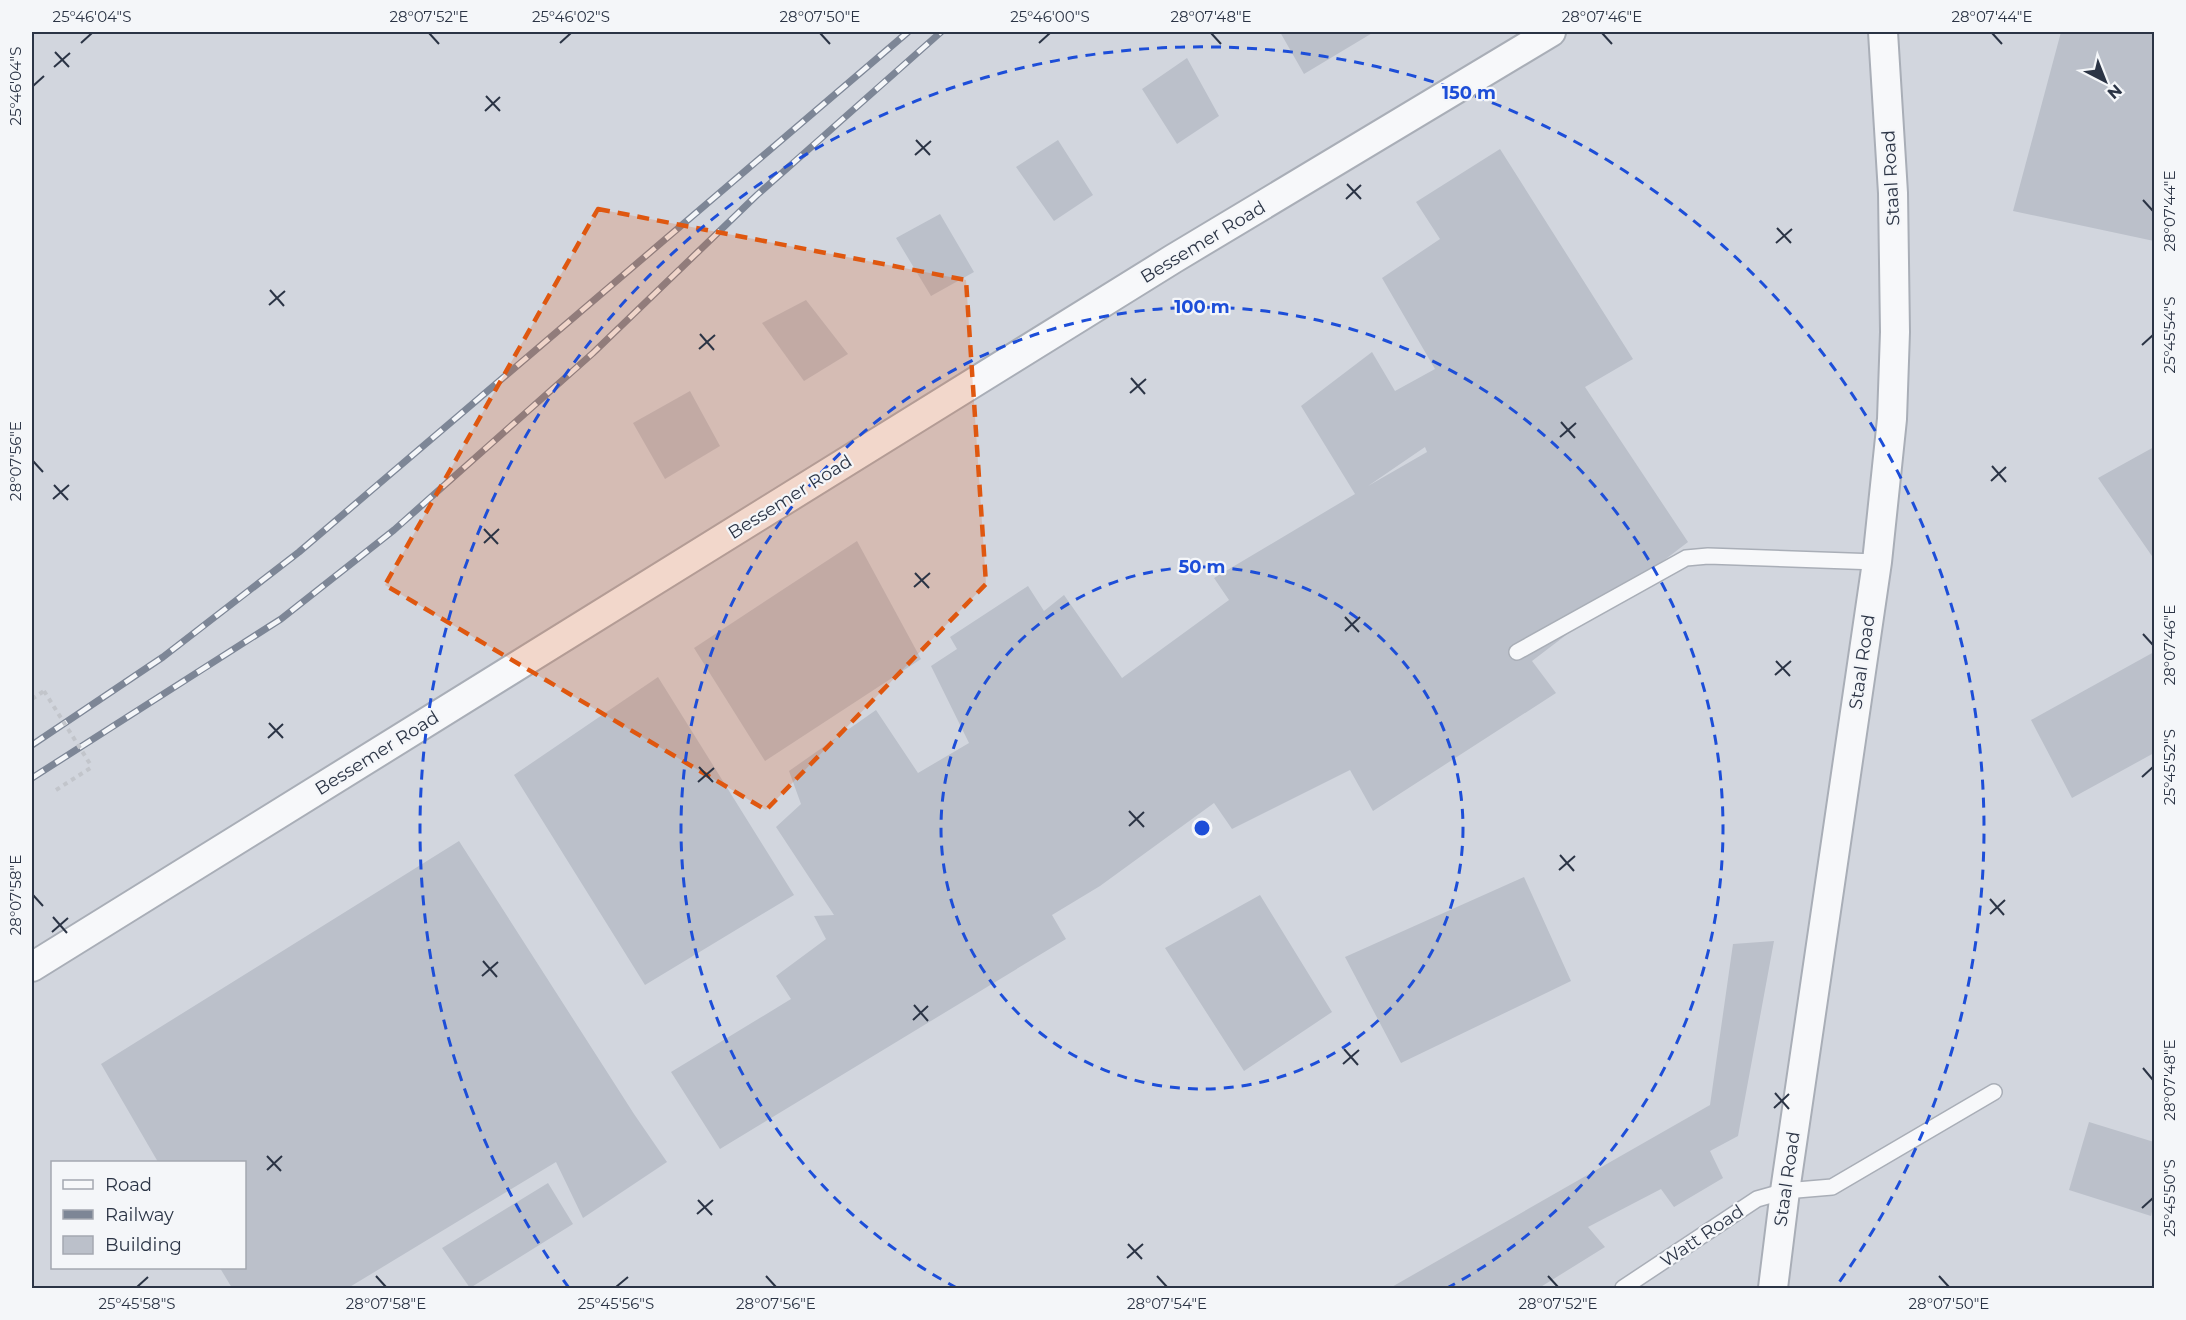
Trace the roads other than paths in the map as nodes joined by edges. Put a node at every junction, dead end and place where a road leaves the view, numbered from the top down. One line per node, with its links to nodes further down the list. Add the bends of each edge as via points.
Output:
1 (1551, 32): 5 (street, Bessemer Road, via 1173,259)
2 (1882, 32): 3 (street, Staal Road, via 1893,193 1895,332 1892,419)
3 (1877, 562): 4 (lane, via 1686,558); 7 (street, Staal Road)
4 (1517, 652)
5 (32, 967)
6 (1994, 1092): 7 (lane, Watt Road, via 1832,1187)
7 (1785, 1191): 8 (lane, Watt Road, via 1757,1199); 9 (street, Staal Road)
8 (1623, 1288)
9 (1773, 1288)

